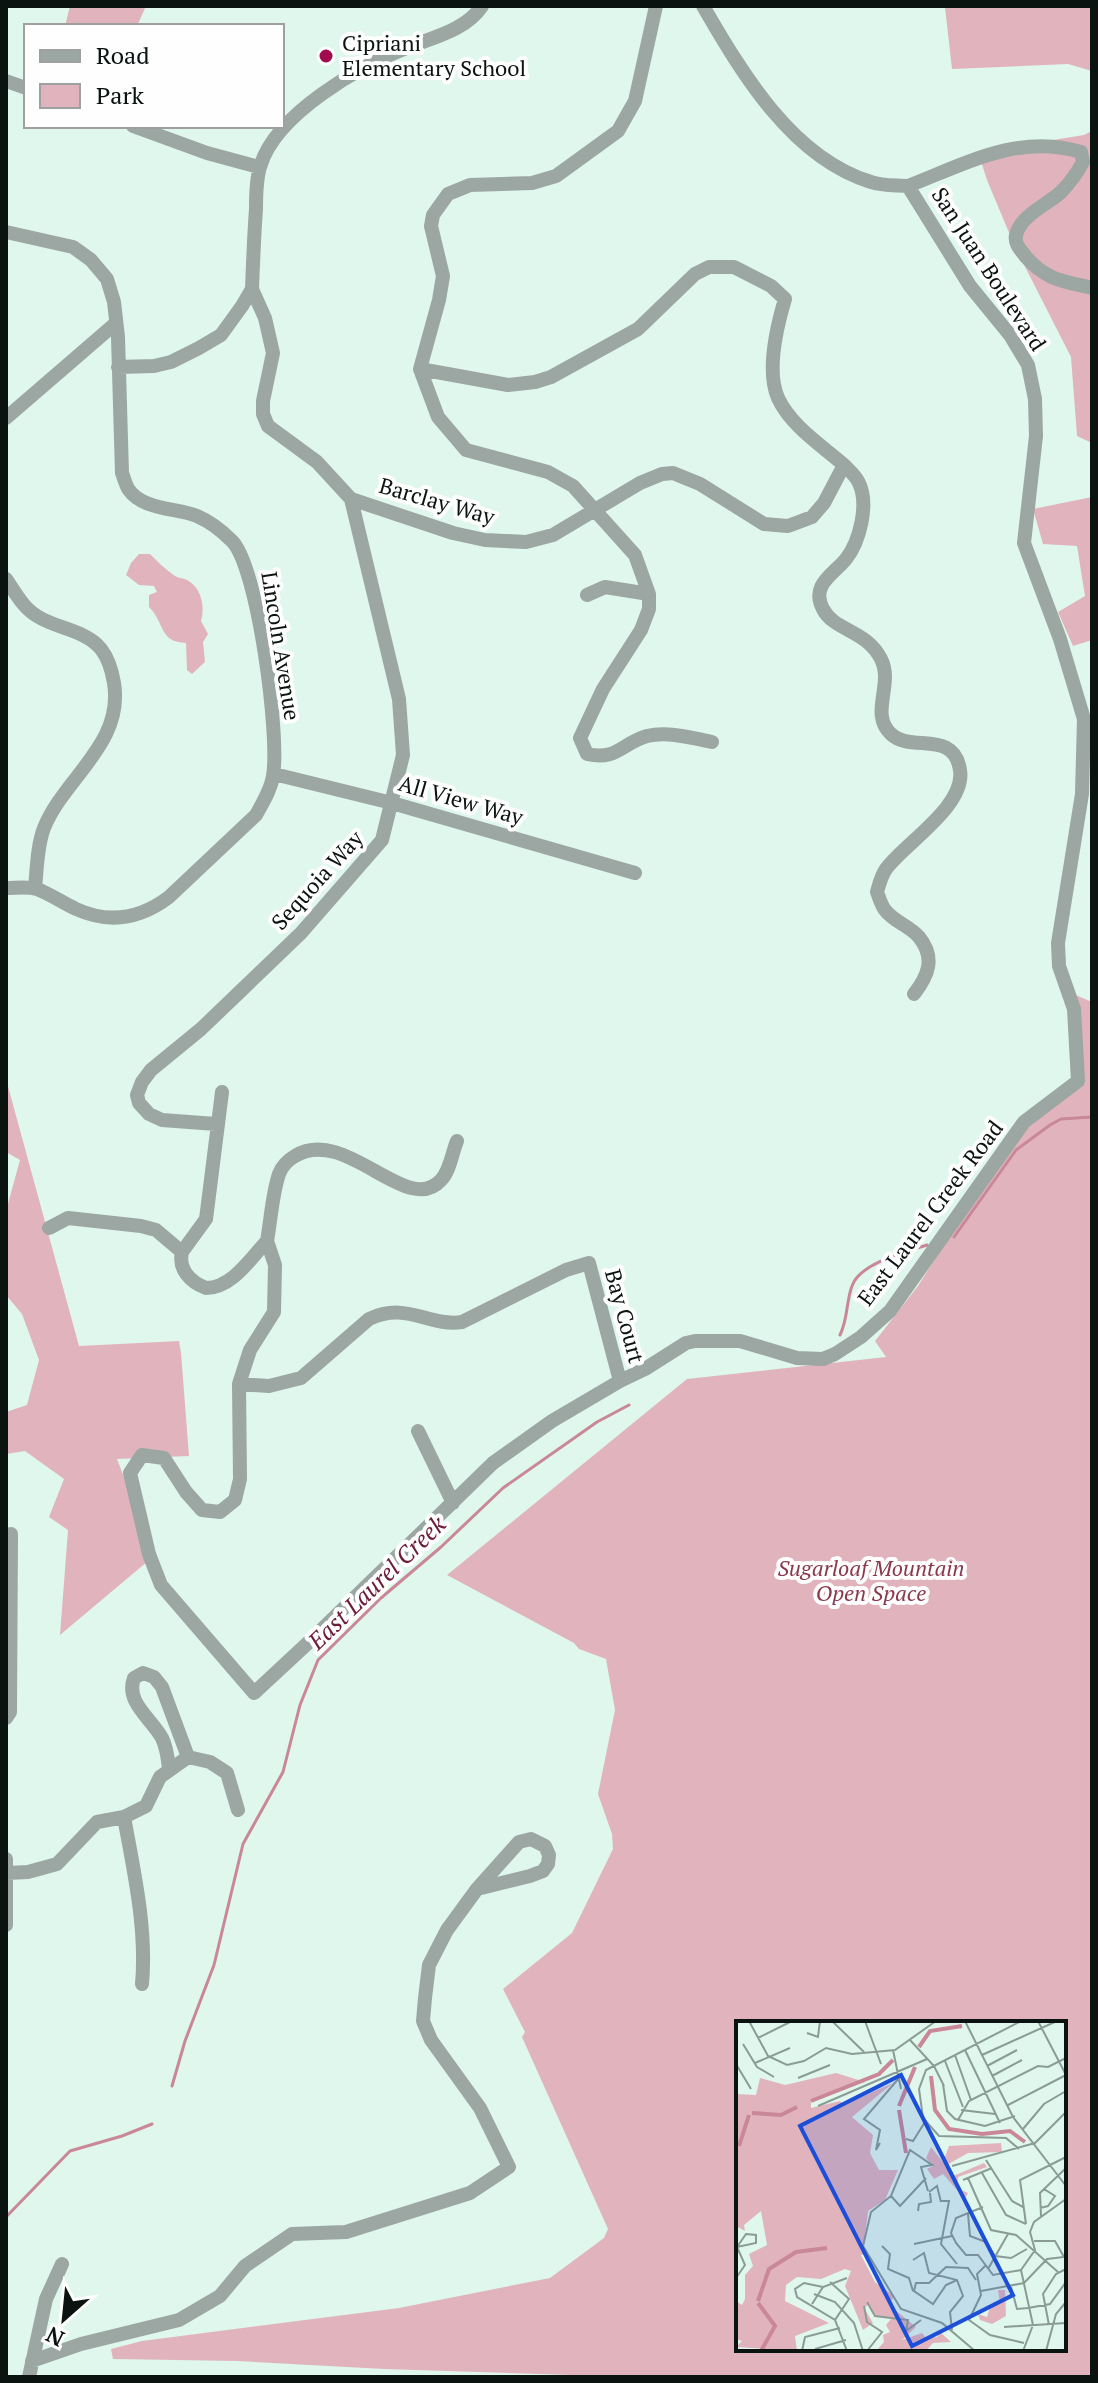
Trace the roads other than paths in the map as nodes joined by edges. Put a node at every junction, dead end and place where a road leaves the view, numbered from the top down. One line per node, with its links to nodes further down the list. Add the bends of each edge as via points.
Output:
1 (482, 6): 4 (street, via 471,20 394,52 321,95)
2 (656, 6): 14 (street, via 635,101 618,131 556,176 532,183 470,185 439,204 431,226 443,276)
3 (703, 6): 8 (street, San Juan Boulevard, via 737,63 806,146 829,165 874,184)
4 (284, 127)
5 (138, 128): 7 (street)
6 (284, 128): 7 (street)
7 (259, 167): 11 (street)
8 (908, 186): 10 (street, via 984,154 1014,148 1063,146 1081,152 1083,162 1073,179 1026,220 1016,234 1016,245 1038,270); 29 (street, San Juan Boulevard, via 970,286 1028,365 1035,399 1024,543 1084,719 1082,794 1058,943)
9 (6, 232): 12 (street, Lincoln Avenue, via 73,247 91,260 107,279)
10 (1092, 288)
11 (252, 289): 13 (street, via 221,335 199,348 163,364); 17 (street, Barclay Way, via 273,353 263,401 268,426 317,462)
12 (116, 323): 13 (street, Lincoln Avenue); 15 (street)
13 (118, 367): 23 (street, Lincoln Avenue, via 122,473 129,491 144,502 216,526 236,545 244,562 271,694)
14 (420, 369): 16 (street, via 508,385 551,377 638,329 695,274 709,267 734,267 785,299 773,373 778,397 803,430); 18 (street, via 438,417 466,450 548,472 573,486)
15 (6, 418)
16 (844, 465): 18 (street, Barclay Way, via 812,517 788,526 764,524 673,473 640,483); 28 (street, via 858,481 864,504 851,552 823,582 820,603 833,621 873,645 883,662 881,718 889,733 899,740 945,747 955,755 961,772 949,805 884,871 877,892 885,909 919,937 926,951 926,979)
17 (351, 499): 18 (street, Barclay Way, via 453,533 505,542 539,540); 24 (street, Sequoia Way, via 399,699 403,755)
18 (595, 511): 20 (street, via 635,555)
19 (6, 579): 27 (street, via 35,615 81,634 102,650 115,690 106,736 44,830)
20 (649, 594): 21 (street, via 605,587); 22 (street, via 641,630 603,689 580,738 587,754 603,758 647,736)
21 (587, 595)
22 (712, 742)
23 (274, 774): 24 (street, All View Way); 27 (street, Lincoln Avenue, via 256,815 154,909 110,918 79,910)
24 (392, 803): 25 (street, All View Way); 31 (street, Sequoia Way, via 382,840 310,923 142,1082 137,1095 149,1114 162,1120)
25 (635, 873)
26 (6, 888): 27 (street, Lincoln Avenue)
27 (35, 888)
28 (914, 994)
29 (1085, 1083): 36 (street, East Laurel Creek Road, via 1024,1122 890,1311 835,1354 797,1358 740,1341 695,1341)
30 (222, 1092): 31 (street)
31 (216, 1124): 35 (street, via 206,1219)
32 (457, 1141): 34 (street, via 441,1181 419,1190 337,1151 318,1148 300,1153 280,1174)
33 (49, 1228): 35 (street, via 68,1218 141,1226 156,1230)
34 (267, 1241): 35 (street, via 232,1278 212,1288 189,1279); 37 (street, via 275,1265 274,1312 250,1350)
35 (182, 1252)
36 (620, 1381): 37 (street, Bay Court, via 589,1263 462,1322 381,1313 301,1378 269,1386); 39 (street, East Laurel Creek Road, via 493,1463)
37 (239, 1384): 39 (street, East Laurel Creek Road, via 240,1479 235,1500 220,1512 202,1510 164,1458 142,1455 130,1473 161,1585 254,1693)
38 (418, 1431): 39 (street)
39 (453, 1503)
40 (11, 1534): 41 (street)
41 (6, 1718)
42 (188, 1757): 43 (street); 43 (street, via 162,1687 143,1673 134,1678 134,1700 161,1737); 44 (street, via 227,1773)
43 (169, 1769): 45 (street, via 146,1806)
44 (238, 1810)
45 (124, 1817): 46 (street, via 97,1822 57,1864 28,1872); 49 (street, via 138,1896)
46 (7, 1866): 48 (street)
47 (477, 1889): 47 (street, via 519,1842 531,1839 545,1846 549,1855 543,1871); 51 (street, via 429,1965 423,2021 480,2108 509,2167 470,2193 346,2232 292,2234 245,2266 220,2296 179,2320)
48 (6, 1925)
49 (142, 1984)
50 (62, 2264): 51 (street, via 46,2299)
51 (32, 2361): 52 (street)
52 (29, 2377)

